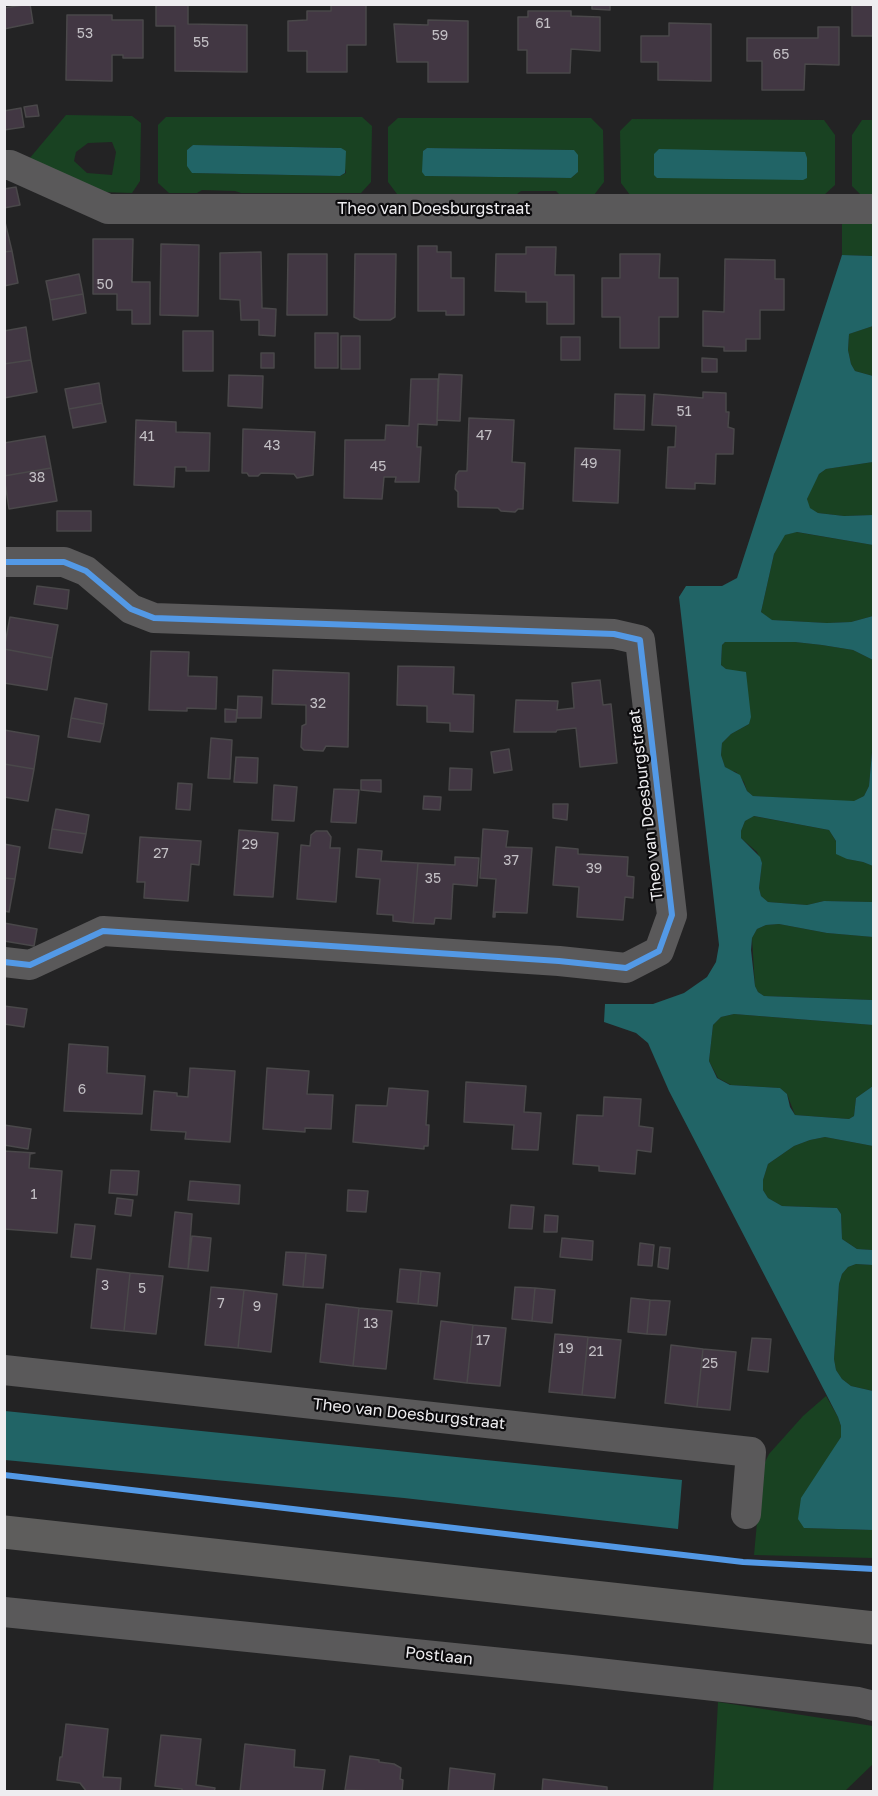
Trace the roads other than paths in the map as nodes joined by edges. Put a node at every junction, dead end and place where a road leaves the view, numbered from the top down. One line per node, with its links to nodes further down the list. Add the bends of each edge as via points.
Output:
1 (4, 165): 2 (street, Theo van Doesburgstraat, via 108,208)
2 (873, 209)
3 (4, 562): 4 (street, Theo van Doesburgstraat, via 64,562 86,571 131,609 153,618 614,633 640,640 672,915 659,951 626,968 103,932 30,965)
4 (4, 962)
5 (4, 1370): 6 (street, Theo van Doesburgstraat, via 751,1452)
6 (746, 1514)
7 (4, 1532): 9 (street)
8 (4, 1612): 10 (street, Postlaan, via 571,1670)
9 (873, 1628)
10 (873, 1706)

